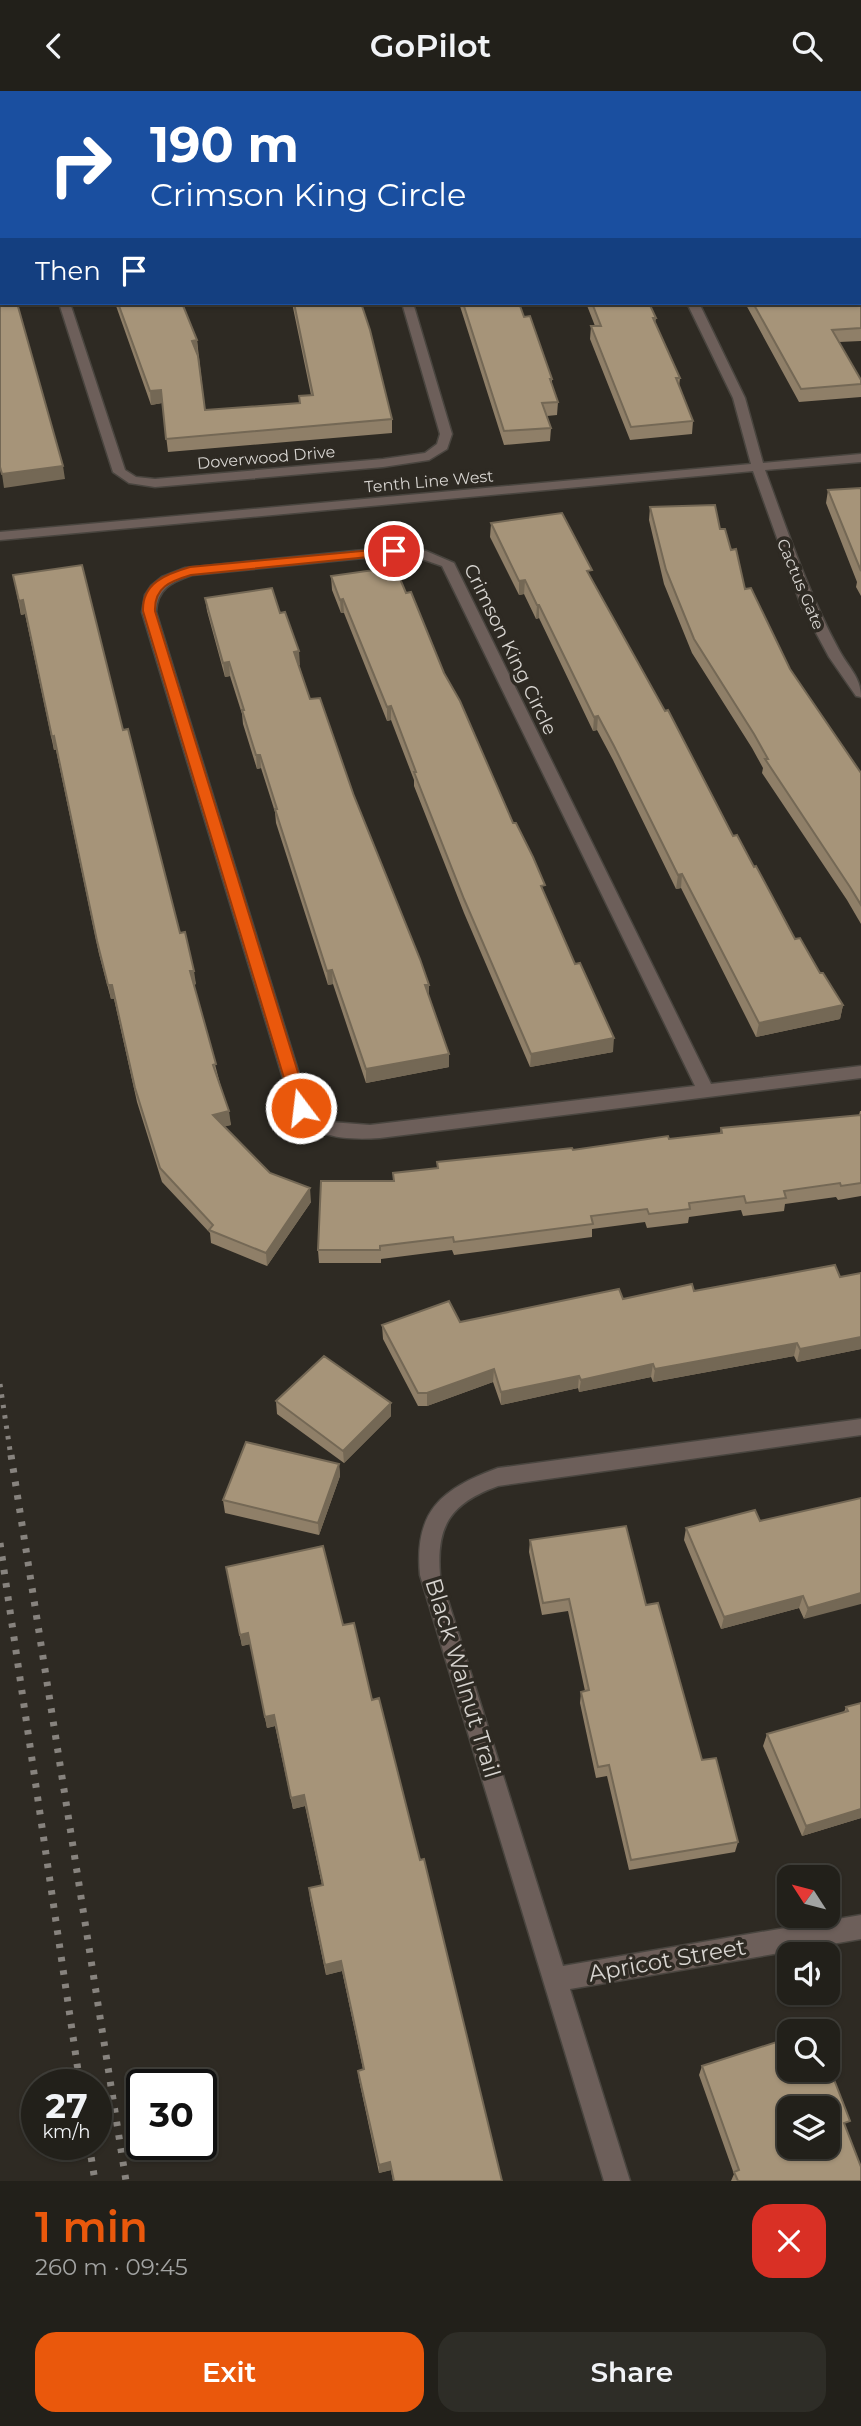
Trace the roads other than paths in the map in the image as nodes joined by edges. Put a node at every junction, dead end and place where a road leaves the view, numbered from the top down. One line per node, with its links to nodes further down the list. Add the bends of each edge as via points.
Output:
1 (65, 305): 2 (street, Doverwood Drive, via 119,472 155,484 429,456 443,446 446,433)
2 (408, 305)
3 (694, 305): 5 (street, Cactus Gate, via 739,398)
4 (861, 458): 5 (street, Tenth Line West)
5 (757, 467): 6 (street, Tenth Line West); 7 (street, Cactus Gate, via 808,605 835,657)
6 (0, 536)
7 (861, 693)
8 (861, 1072): 9 (street)
9 (705, 1090): 9 (street, Crimson King Circle, via 447,563 394,551 190,571 155,588 149,611 307,1117 351,1133)
10 (861, 1427): 12 (street, Black Walnut Trail, via 498,1477 453,1497 436,1516 429,1542 430,1575)
11 (861, 1927): 12 (street, Apricot Street)
12 (556, 1979): 13 (street, Black Walnut Trail)
13 (617, 2181)

